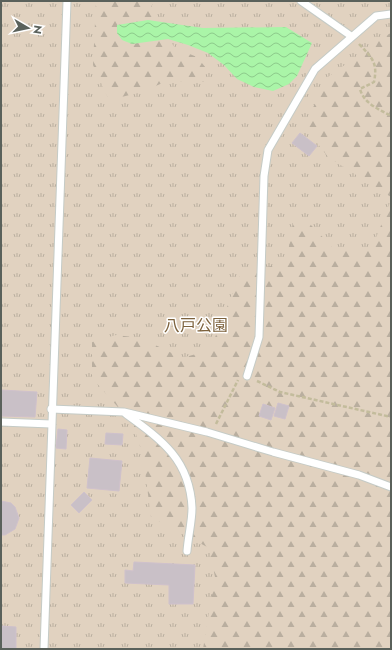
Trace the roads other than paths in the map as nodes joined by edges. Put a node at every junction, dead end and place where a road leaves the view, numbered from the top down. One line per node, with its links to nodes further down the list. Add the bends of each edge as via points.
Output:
1 (67, 1): 6 (lane)
2 (301, 1): 4 (lane)
3 (391, 14): 4 (lane, via 376,16)
4 (351, 36): 5 (lane, via 315,69 268,150 264,176 259,337)
5 (247, 376)
6 (51, 409): 7 (lane); 9 (lane)
7 (124, 412): 10 (lane, via 207,432 359,475); 11 (lane, via 163,442 178,460 189,484 192,509)
8 (1, 422): 9 (lane)
9 (51, 424): 12 (lane)
10 (391, 487)
11 (187, 551)
12 (44, 649)

